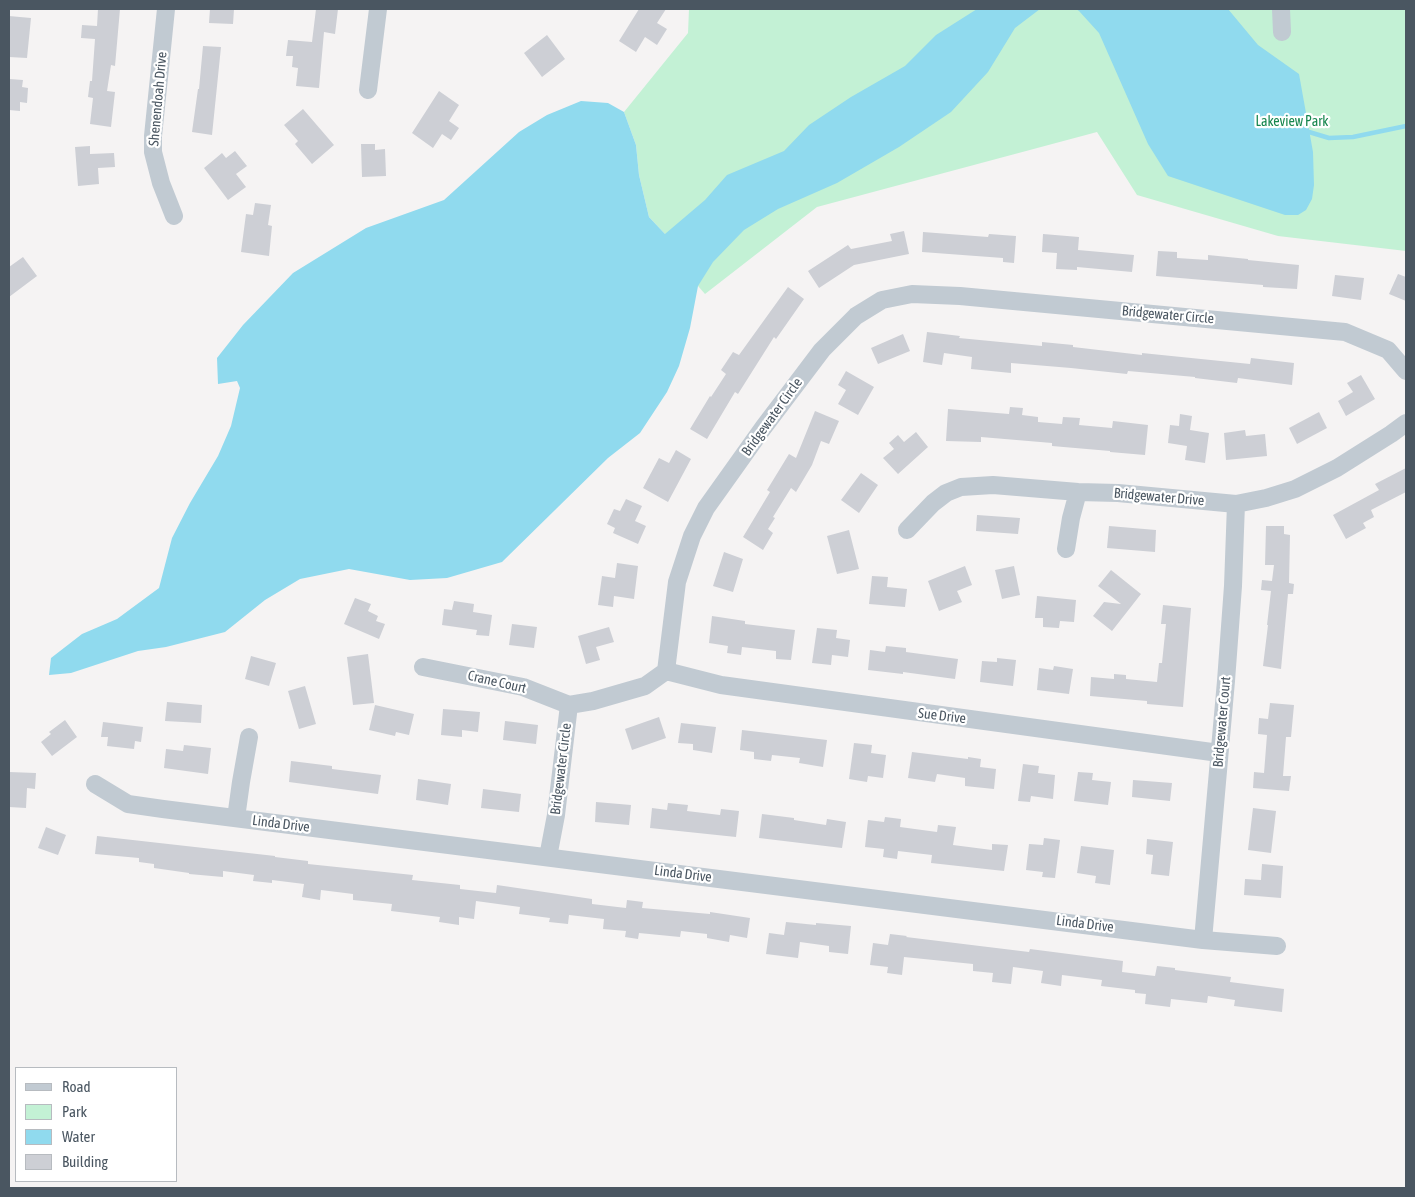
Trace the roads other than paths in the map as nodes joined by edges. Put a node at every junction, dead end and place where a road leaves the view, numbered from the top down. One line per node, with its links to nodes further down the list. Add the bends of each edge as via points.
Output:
1 (166, 9): 6 (street, Shenendoah Drive, via 153,152)
2 (378, 9): 5 (street)
3 (1281, 9): 4 (street)
4 (1282, 32)
5 (368, 90)
6 (174, 216)
7 (1406, 371): 14 (street, Bridgewater Circle, via 1388,350 1345,332 960,296 912,294 882,300 856,316 822,350 706,508 692,536 677,582)
8 (1406, 423): 10 (street, Bridgewater Drive, via 1337,468 1295,489)
9 (1078, 492): 10 (street, Bridgewater Drive); 11 (street, Bridgewater Drive, via 992,485 961,487 933,503); 12 (street)
10 (1236, 504): 17 (street, Bridgewater Court)
11 (907, 530)
12 (1066, 549)
13 (423, 667): 15 (street, Crane Court, via 523,686)
14 (666, 672): 15 (street, Bridgewater Circle, via 645,686); 17 (street, Sue Drive, via 721,685)
15 (569, 705): 20 (street, Bridgewater Circle)
16 (249, 737): 19 (street)
17 (1219, 753): 21 (street, Bridgewater Court)
18 (95, 784): 19 (street, Linda Drive, via 128,804)
19 (236, 818): 20 (street, Linda Drive)
20 (548, 857): 21 (street, Linda Drive)
21 (1203, 940): 22 (street, Linda Drive)
22 (1277, 946)

